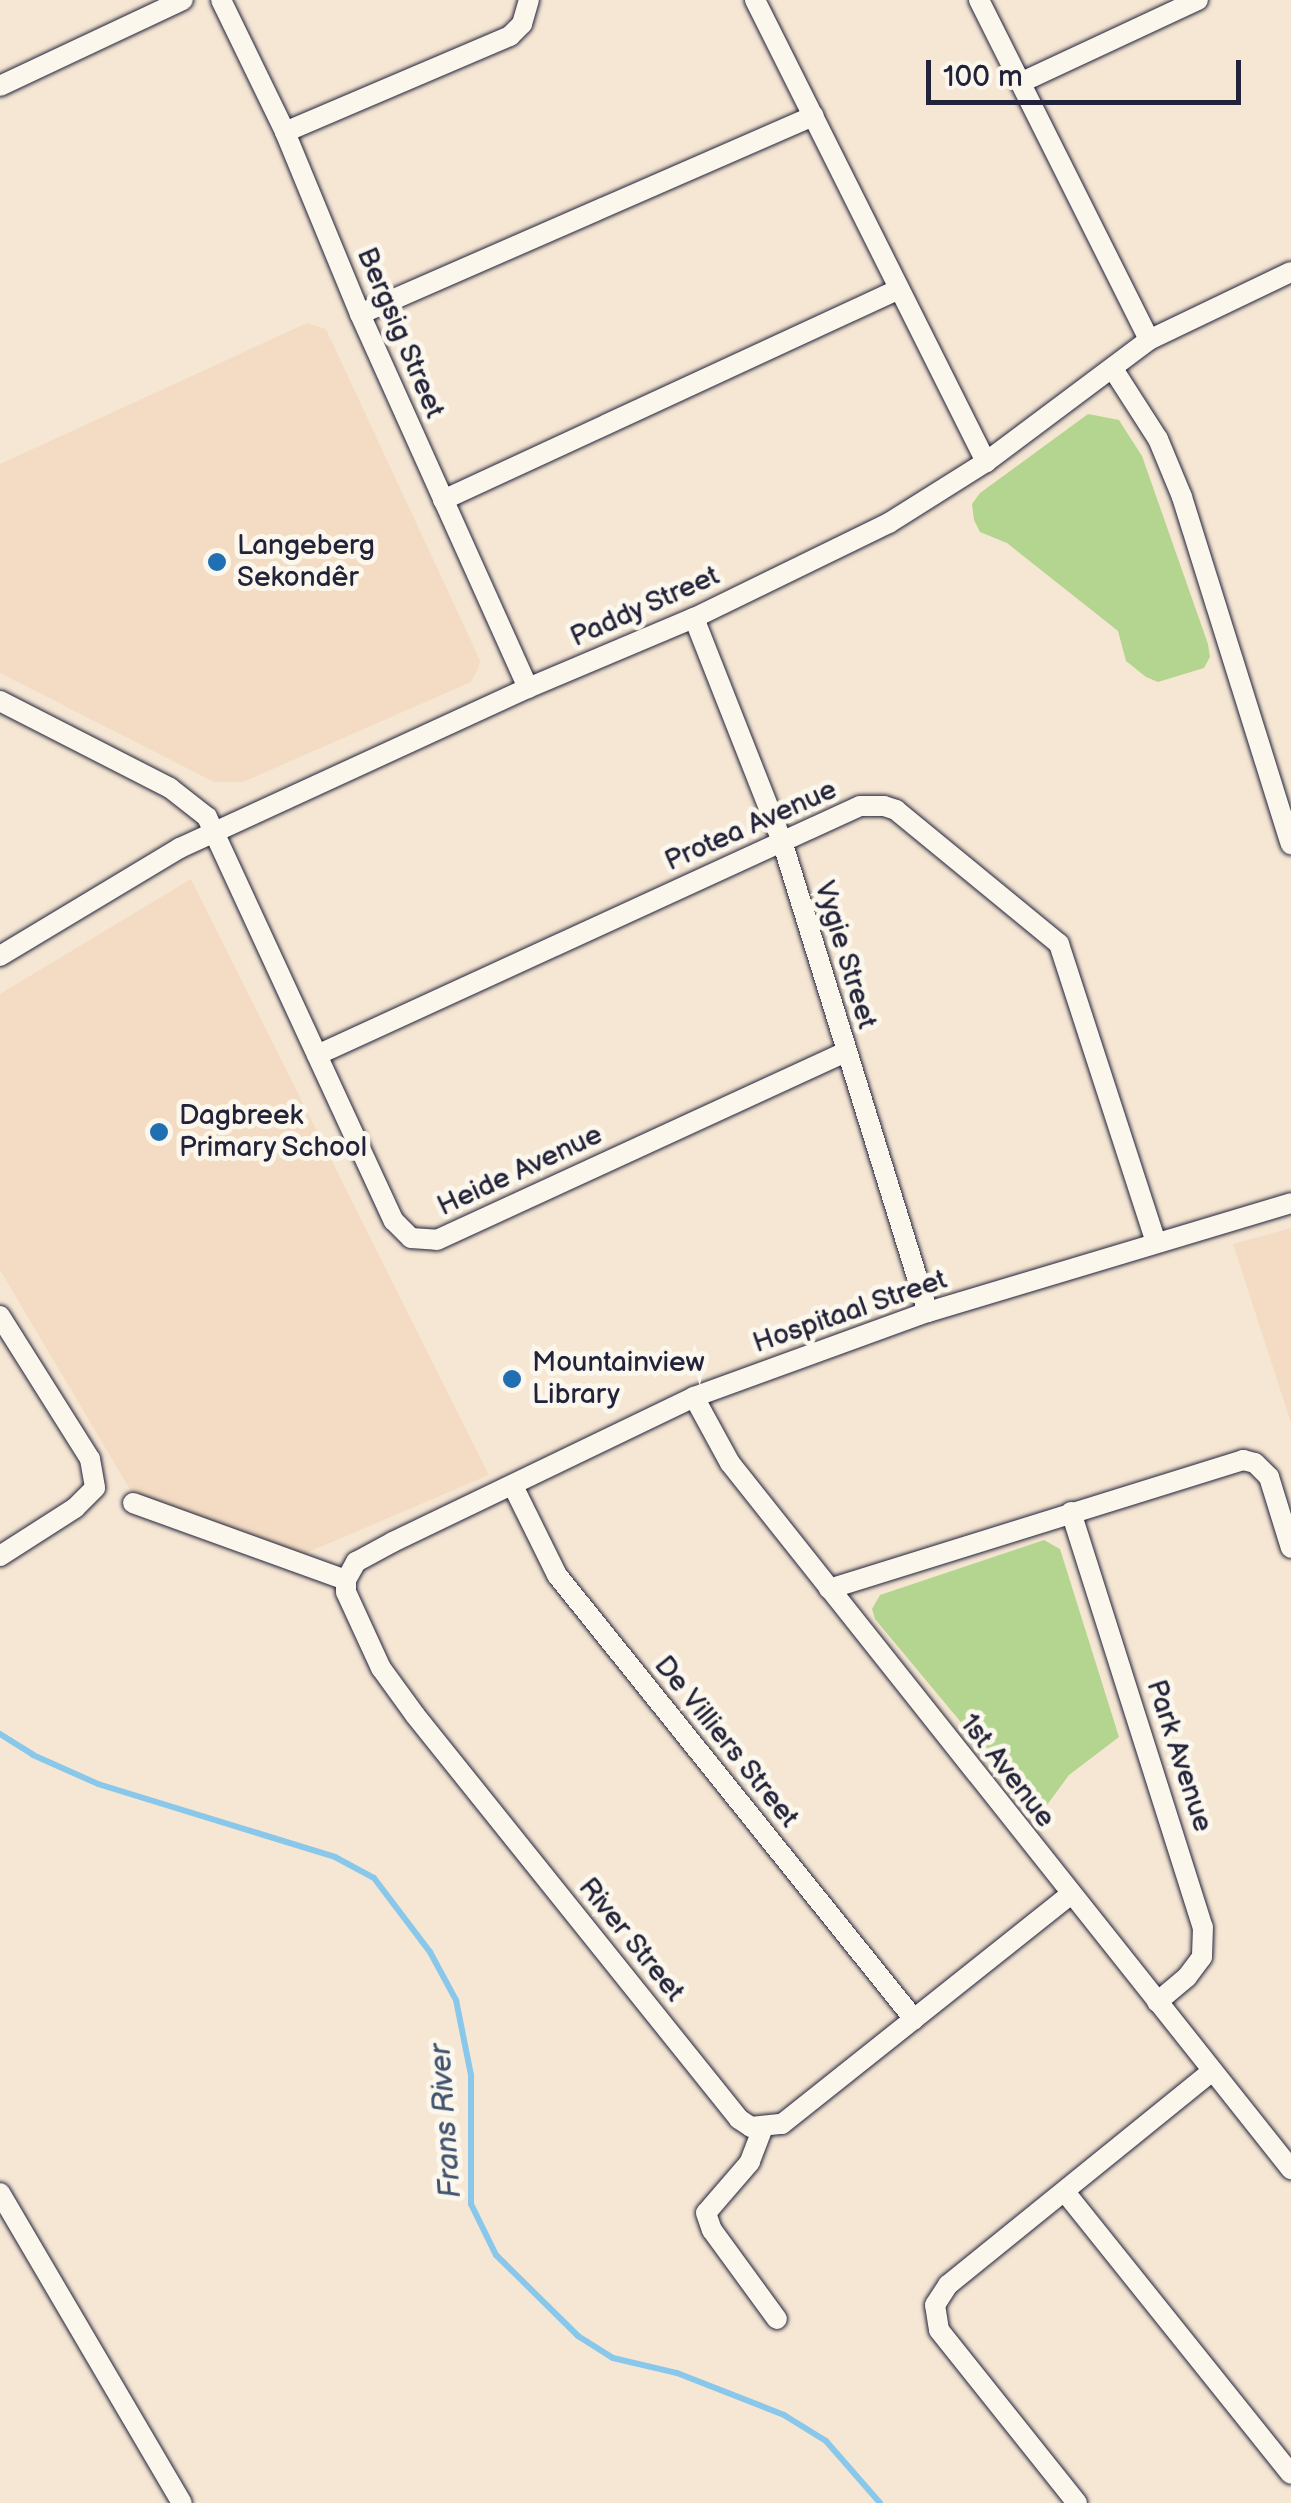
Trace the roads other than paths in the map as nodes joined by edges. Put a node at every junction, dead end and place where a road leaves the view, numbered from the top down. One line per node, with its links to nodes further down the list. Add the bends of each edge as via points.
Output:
1 (183, 0): 8 (street)
2 (221, 0): 10 (street, Bergsig Street)
3 (529, 0): 10 (street, via 522,24 510,36)
4 (754, 0): 9 (street)
5 (979, 0): 7 (street)
6 (1198, 0): 7 (street)
7 (1022, 82): 14 (street)
8 (0, 86)
9 (814, 116): 12 (street); 13 (street)
10 (286, 132): 13 (street, Bergsig Street)
11 (1291, 272): 14 (street, Paddy Street)
12 (897, 290): 16 (street); 17 (street)
13 (360, 314): 17 (street, Bergsig Street)
14 (1149, 340): 15 (street, Paddy Street)
15 (1113, 369): 16 (street, Paddy Street); 23 (street, via 1158,438 1182,496)
16 (986, 462): 18 (street, Paddy Street, via 889,523)
17 (443, 500): 19 (street, Bergsig Street)
18 (694, 618): 19 (street, Paddy Street); 22 (street, Vygie Street)
19 (528, 688): 21 (street, Paddy Street)
20 (0, 702): 21 (street, Heide Avenue, via 170,788 207,817)
21 (214, 832): 24 (street, Paddy Street); 26 (street, Heide Avenue)
22 (782, 842): 25 (street, Vygie Street); 26 (street, Protea Avenue); 28 (street, Protea Avenue, via 860,806 896,810 1050,933 1068,963)
23 (1291, 844)
24 (0, 956)
25 (845, 1052): 26 (street, Heide Avenue, via 423,1241 394,1221); 29 (street, Vygie Street)
26 (317, 1055)
27 (1291, 1203): 28 (street, Hospitaal Street)
28 (1156, 1243): 29 (street, Hospitaal Street)
29 (928, 1312): 31 (street, Hospitaal Street)
30 (0, 1316): 36 (street, via 90,1459 95,1488)
31 (694, 1397): 32 (street, Hospitaal Street); 38 (street, 1st Avenue, via 722,1452)
32 (514, 1488): 37 (street, Hospitaal Street, via 381,1548 356,1562); 41 (street, De Villiers Street, via 558,1575)
33 (133, 1503): 37 (street)
34 (1070, 1512): 35 (street, via 1231,1462 1255,1463 1269,1478); 38 (street); 40 (street, Park Avenue, via 1204,1927 1202,1957)
35 (1291, 1548)
36 (0, 1556)
37 (346, 1580): 43 (street, River Street, via 382,1668 415,1715 739,2119)
38 (830, 1590): 39 (street, 1st Avenue)
39 (1070, 1895): 40 (street, 1st Avenue); 41 (street)
40 (1158, 2002): 42 (street, 1st Avenue)
41 (914, 2018): 43 (street, via 782,2124)
42 (1212, 2072): 44 (street, 1st Avenue); 45 (street)
43 (762, 2130): 47 (street, via 750,2162 706,2213)
44 (1291, 2170)
45 (1066, 2192): 48 (street); 50 (street, via 948,2285 935,2305 940,2330)
46 (0, 2193): 49 (street)
47 (777, 2319)
48 (1291, 2474)
49 (182, 2503)
50 (1077, 2503)

